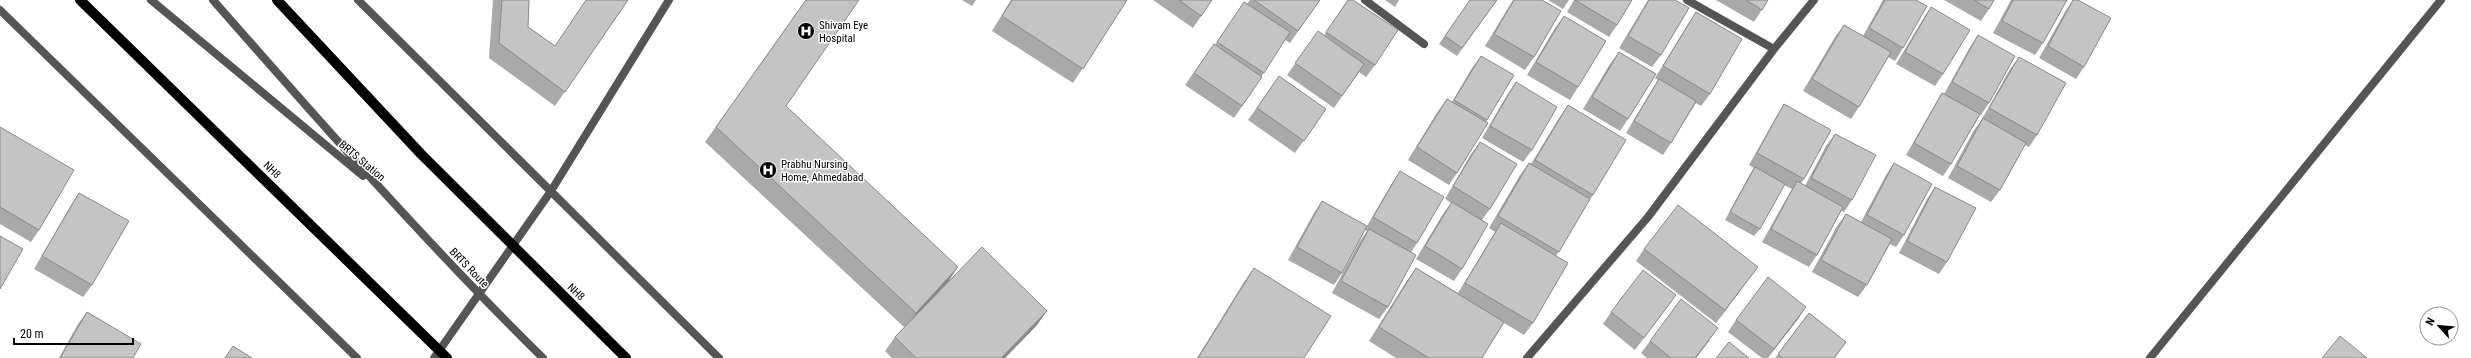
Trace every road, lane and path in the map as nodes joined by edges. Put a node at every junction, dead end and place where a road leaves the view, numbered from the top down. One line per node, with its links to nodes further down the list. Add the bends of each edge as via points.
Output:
1 (80, 0): 18 (main road, NH8)
2 (150, 0): 15 (street, BRTS Station)
3 (213, 0): 15 (street, BRTS Station)
4 (277, 0): 16 (main road, NH8, via 421,154)
5 (358, 0): 14 (street)
6 (670, 0): 14 (street)
7 (1365, 0): 12 (street)
8 (1687, 0): 13 (street)
9 (1814, 0): 13 (street)
10 (2441, 0): 25 (street)
11 (0, 10): 19 (street)
12 (1424, 44)
13 (1774, 49): 24 (street, via 1648,217)
14 (551, 191): 16 (street); 23 (street)
15 (382, 192): 17 (street, BRTS Route)
16 (512, 246): 17 (street); 22 (main road, NH8)
17 (479, 294): 18 (street); 21 (street, BRTS Route)
18 (437, 354): 20 (main road, NH8)
19 (357, 358)
20 (447, 358)
21 (543, 358)
22 (626, 358)
23 (719, 358)
24 (1527, 358)
25 (2150, 358)

